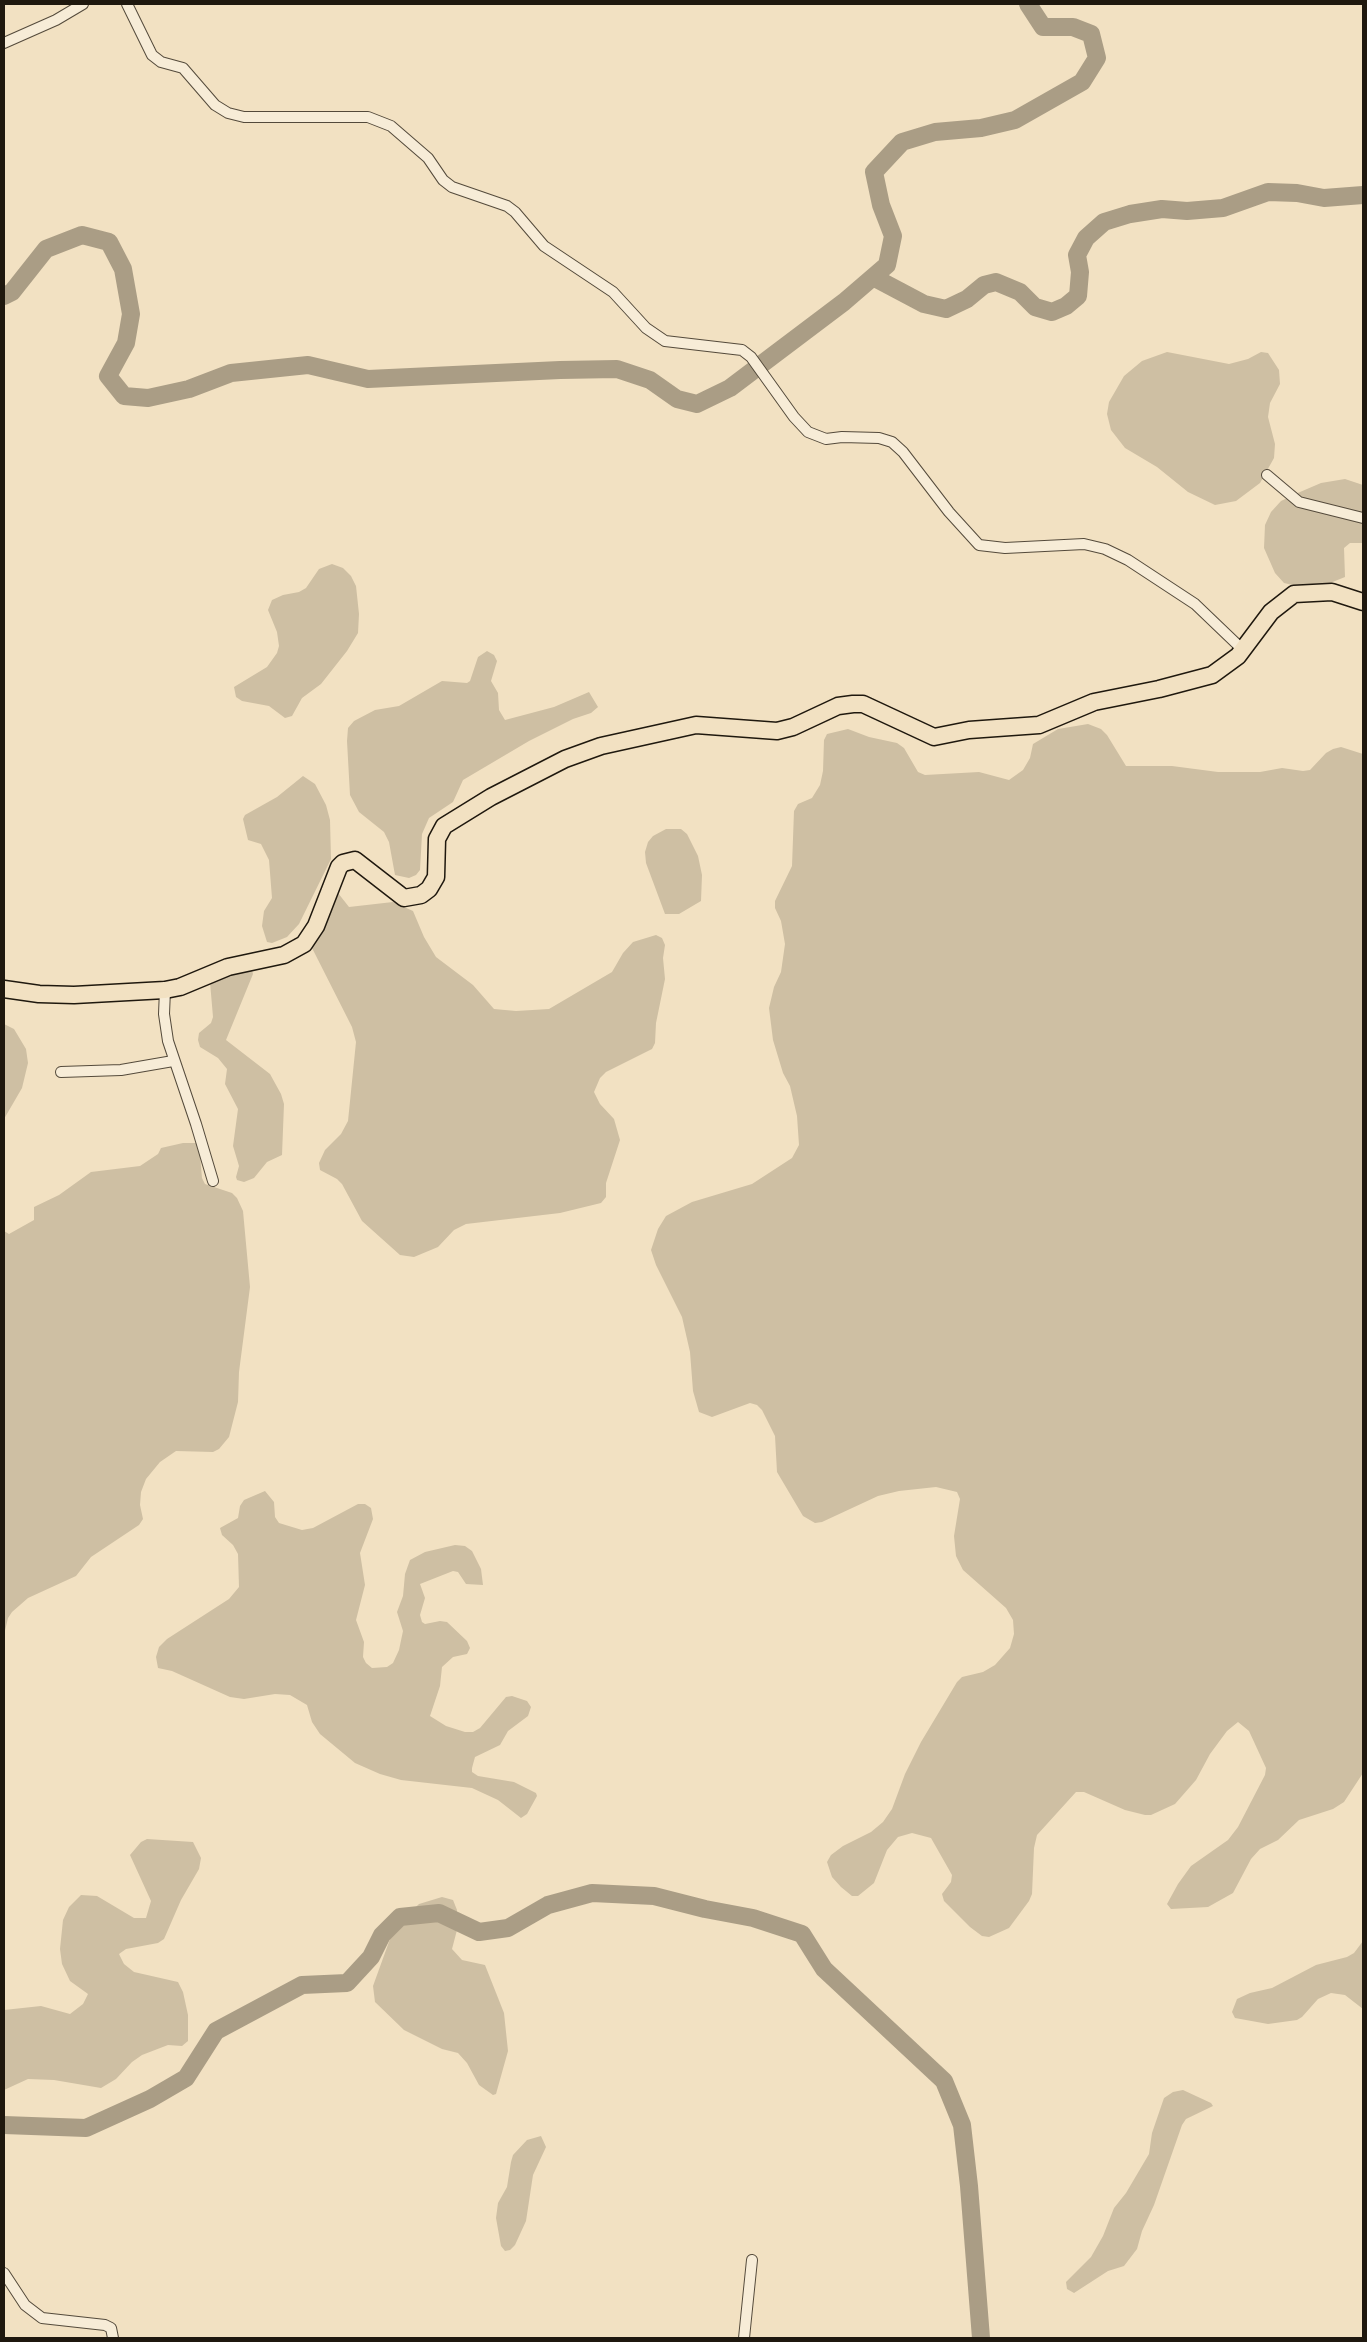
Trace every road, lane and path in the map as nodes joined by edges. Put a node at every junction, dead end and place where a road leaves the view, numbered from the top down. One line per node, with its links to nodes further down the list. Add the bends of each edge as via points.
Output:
1 (83, 4): 3 (street)
2 (127, 4): 7 (street, via 156,59 183,68 215,105 228,113 244,117 368,117 379,120 418,148 452,187 507,206 515,212 544,246 613,292 646,328 665,342 742,350 751,357 808,432 826,439 879,438 892,442 979,544 992,548 1084,544 1105,549 1196,604)
3 (4, 43)
4 (1267, 474): 5 (street, via 1299,502)
5 (1363, 518)
6 (1363, 602): 7 (main road, via 1332,592 1294,594 1279,603)
7 (1242, 650): 9 (main road, via 1225,668 1212,675 1094,702 1038,725 969,730 934,737 863,704 853,704 838,706 777,731 696,725 601,746 556,763 444,826 437,839 436,877 429,889 420,895 404,898 357,862 347,861 339,867 316,926 304,944 284,955 228,967)
8 (4, 989): 9 (main road, via 74,995)
9 (165, 990): 10 (street, via 164,1014)
10 (173, 1061): 11 (street, via 121,1070); 12 (street)
11 (61, 1072)
12 (213, 1181)
13 (752, 2260): 16 (street)
14 (4, 2273): 15 (street, via 25,2305 42,2318 105,2325 111,2328)
15 (113, 2338)
16 (744, 2338)

